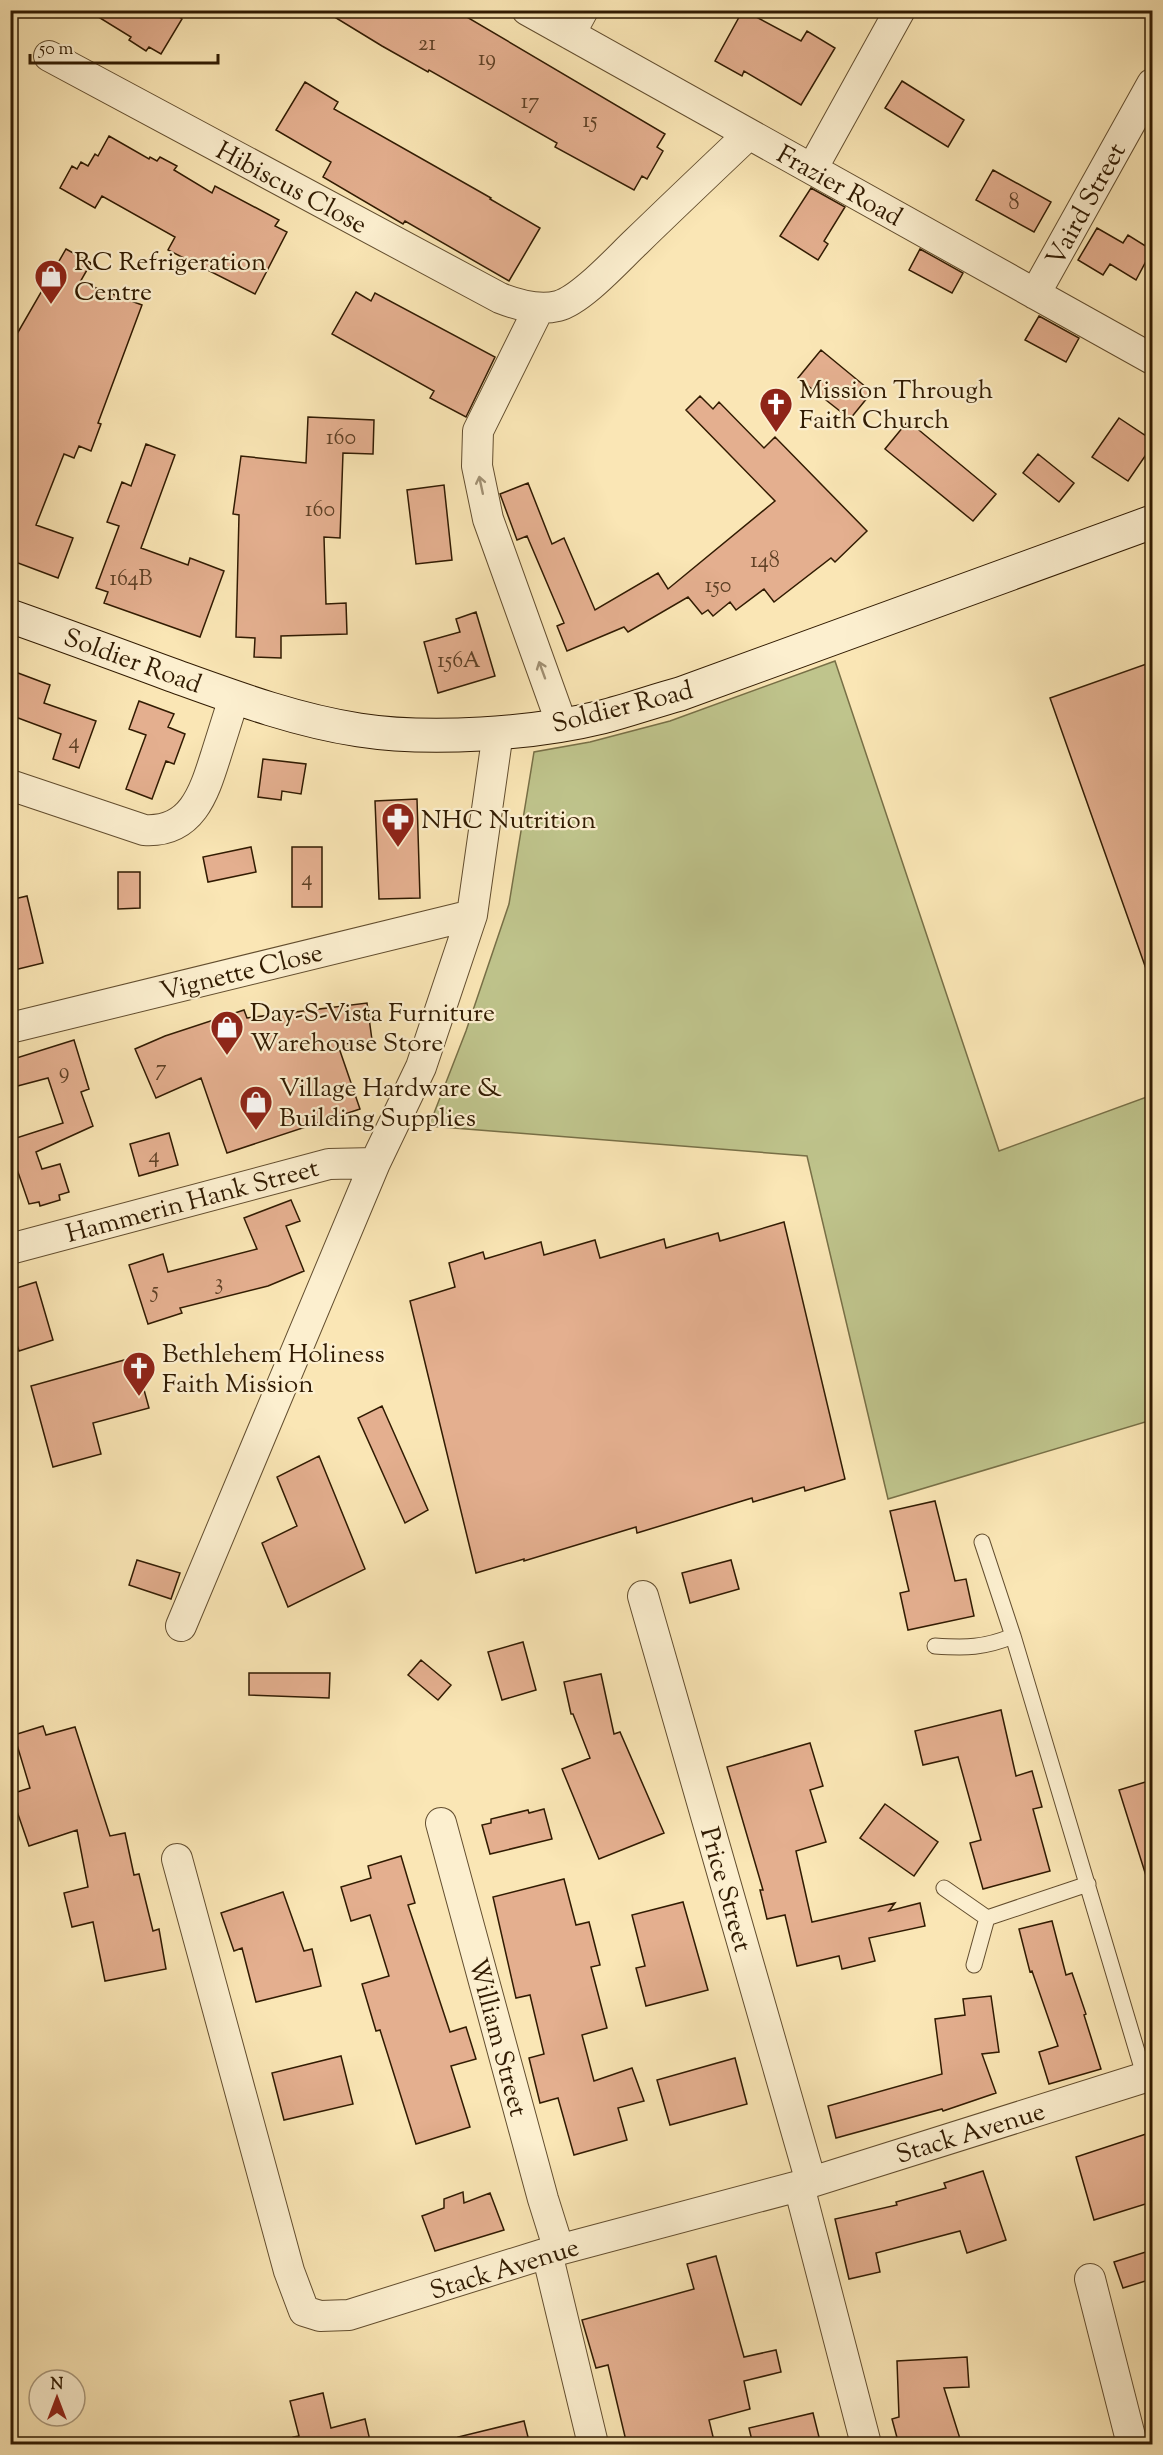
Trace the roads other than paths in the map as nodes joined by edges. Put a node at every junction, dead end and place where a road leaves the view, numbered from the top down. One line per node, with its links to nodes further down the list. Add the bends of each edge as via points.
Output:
1 (527, 10): 3 (street, Frazier Road)
2 (900, 10): 7 (street)
3 (576, 22): 6 (street, Frazier Road)
4 (49, 56): 9 (street, Hibiscus Close, via 500,298)
5 (1152, 84): 8 (street, Vaird Street)
6 (748, 134): 7 (street, Frazier Road); 9 (street, Hibiscus Close, via 600,276 568,302)
7 (812, 169): 8 (street, Frazier Road)
8 (1035, 294): 10 (street, Frazier Road)
9 (539, 308): 14 (street, one-way to 9, via 488,519 477,466 478,431)
10 (1152, 359)
11 (1152, 522): 14 (main road, Soldier Road, via 680,694)
12 (10, 616): 13 (main road, Soldier Road)
13 (234, 698): 15 (main road, Soldier Road, via 360,730 448,735); 16 (street, via 207,783 192,811 170,828 144,830)
14 (562, 725): 15 (main road, Soldier Road)
15 (498, 732): 17 (street)
16 (10, 785)
17 (472, 915): 18 (street, Vignette Close); 19 (street, via 421,1067)
18 (10, 1028)
19 (375, 1163): 20 (street, Hammerin Hank Street, via 329,1164); 23 (street)
20 (10, 1249)
21 (982, 1542): 24 (lane)
22 (643, 1596): 33 (street, Price Street)
23 (181, 1626)
24 (1013, 1636): 25 (lane, via 991,1646); 28 (lane)
25 (935, 1646)
26 (441, 1823): 34 (street, William Street)
27 (177, 1859): 34 (street, Stack Avenue, via 289,2271 304,2311 320,2316 350,2315)
28 (1088, 1884): 30 (lane); 32 (lane)
29 (944, 1888): 30 (lane)
30 (987, 1918): 31 (lane)
31 (974, 1965)
32 (1149, 2077): 33 (street, Stack Avenue)
33 (805, 2184): 34 (street, Stack Avenue); 37 (street, Price Street)
34 (553, 2251): 36 (street, William Street)
35 (1090, 2279): 38 (street)
36 (593, 2445)
37 (866, 2445)
38 (1132, 2445)

